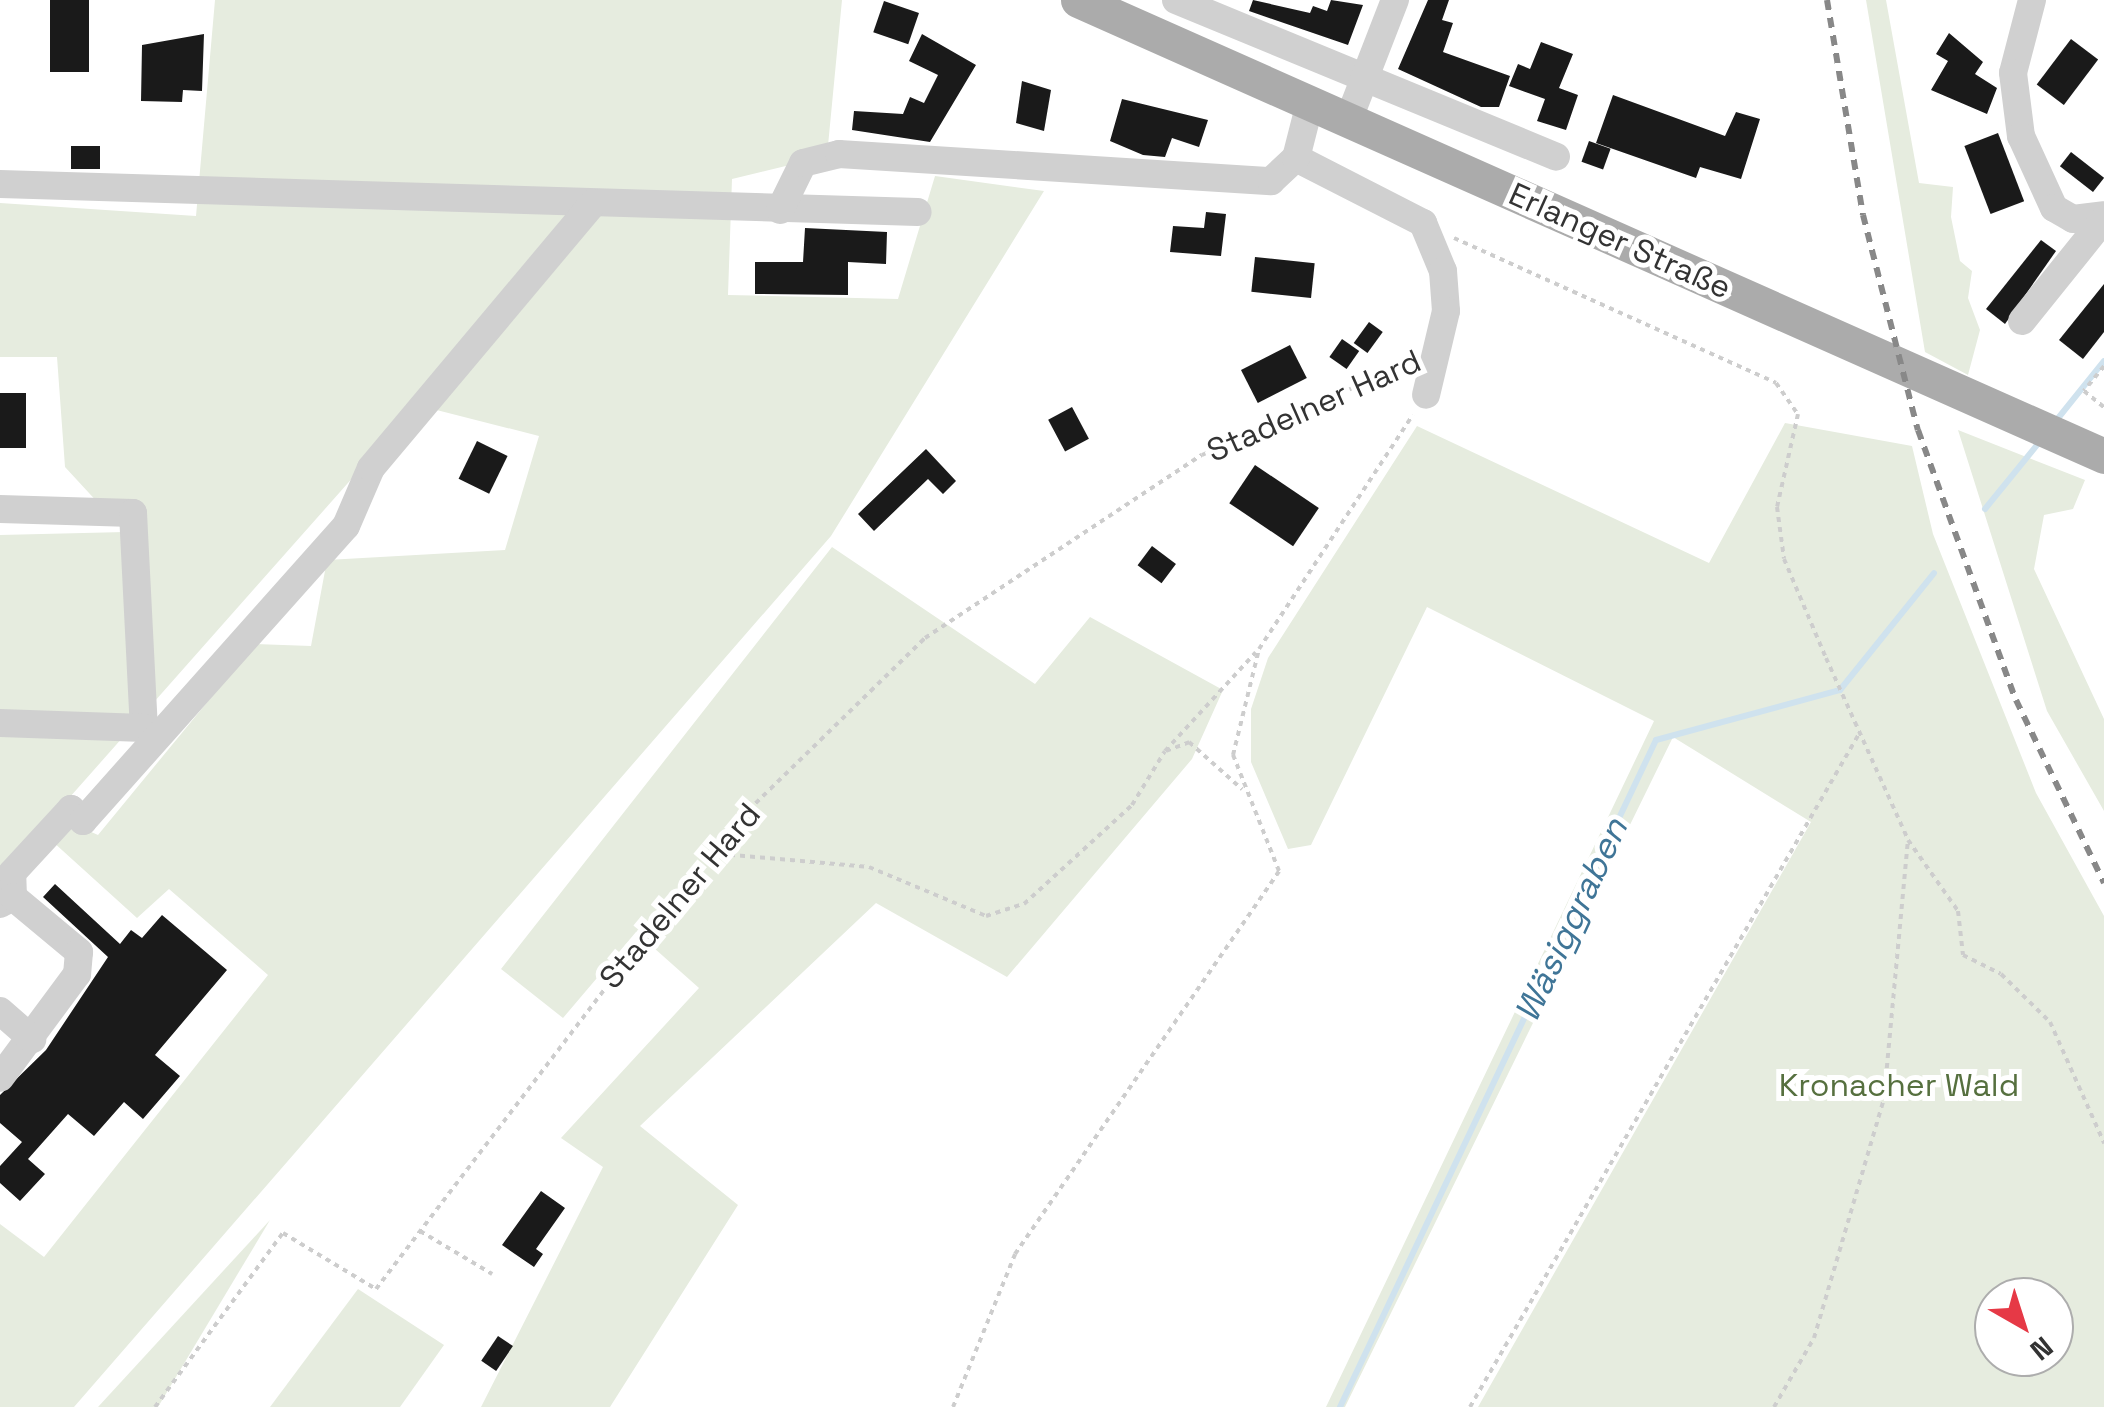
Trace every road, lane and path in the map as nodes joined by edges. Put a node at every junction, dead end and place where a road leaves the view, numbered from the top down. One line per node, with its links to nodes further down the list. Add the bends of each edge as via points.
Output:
1 (1078, 0): 6 (main road, Erlanger Straße)
2 (1176, 0): 5 (street, Erlanger Straße)
3 (1395, 0): 5 (street)
4 (2032, 0): 14 (street, via 2013,73 2021,136 2054,208 2073,219)
5 (1362, 78): 7 (street); 8 (street, Erlanger Straße)
6 (1310, 103): 7 (main road, Erlanger Straße); 9 (street)
7 (1348, 120): 21 (main road, Erlanger Straße)
8 (1556, 156)
9 (1296, 158): 12 (street, via 1271,180 1236,182 839,154 802,164); 15 (street)
10 (0, 184): 11 (street)
11 (593, 203): 12 (street); 29 (street, via 372,468 346,526 83,821)
12 (780, 210): 13 (street)
13 (918, 212)
14 (2103, 217): 16 (street)
15 (1423, 223): 17 (street, Stadelner Hard, via 1443,271); 26 (path, via 1776,383 1798,414 1777,507 1784,559)
16 (2022, 321)
17 (1436, 351): 19 (street, Stadelner Hard); 31 (path, Stadelner Hard, via 1202,454 1017,574 925,638)
18 (2104, 366): 20 (path, via 2084,391)
19 (1426, 395): 23 (path, Stadelner Hard)
20 (2104, 407)
21 (2104, 456)
22 (0, 508): 25 (street, via 133,512)
23 (1259, 648): 27 (path); 28 (path, Stadelner Hard, via 1233,755)
24 (0, 723): 25 (street)
25 (144, 728): 29 (street)
26 (1860, 731): 30 (path); 41 (path)
27 (1165, 751): 28 (path, via 1188,742); 31 (path, via 1132,805 1073,864 1024,904 986,916 870,868)
28 (1245, 792): 40 (path, Stadelner Hard, via 1280,871 1015,1254)
29 (71, 809): 32 (street, via 12,873)
30 (1908, 840): 36 (path, via 1958,911 1963,955 2002,974 2050,1022); 42 (path, via 1884,1098 1814,1338)
31 (708, 853): 37 (path, Stadelner Hard)
32 (6, 901): 34 (street, via 80,952 77,974)
33 (0, 1011): 34 (street)
34 (32, 1039): 35 (street)
35 (0, 1078)
36 (2104, 1143)
37 (420, 1231): 38 (path); 39 (path, Stadelner Hard, via 376,1290 283,1233)
38 (492, 1274)
39 (155, 1407)
40 (952, 1407)
41 (1470, 1407)
42 (1774, 1407)

